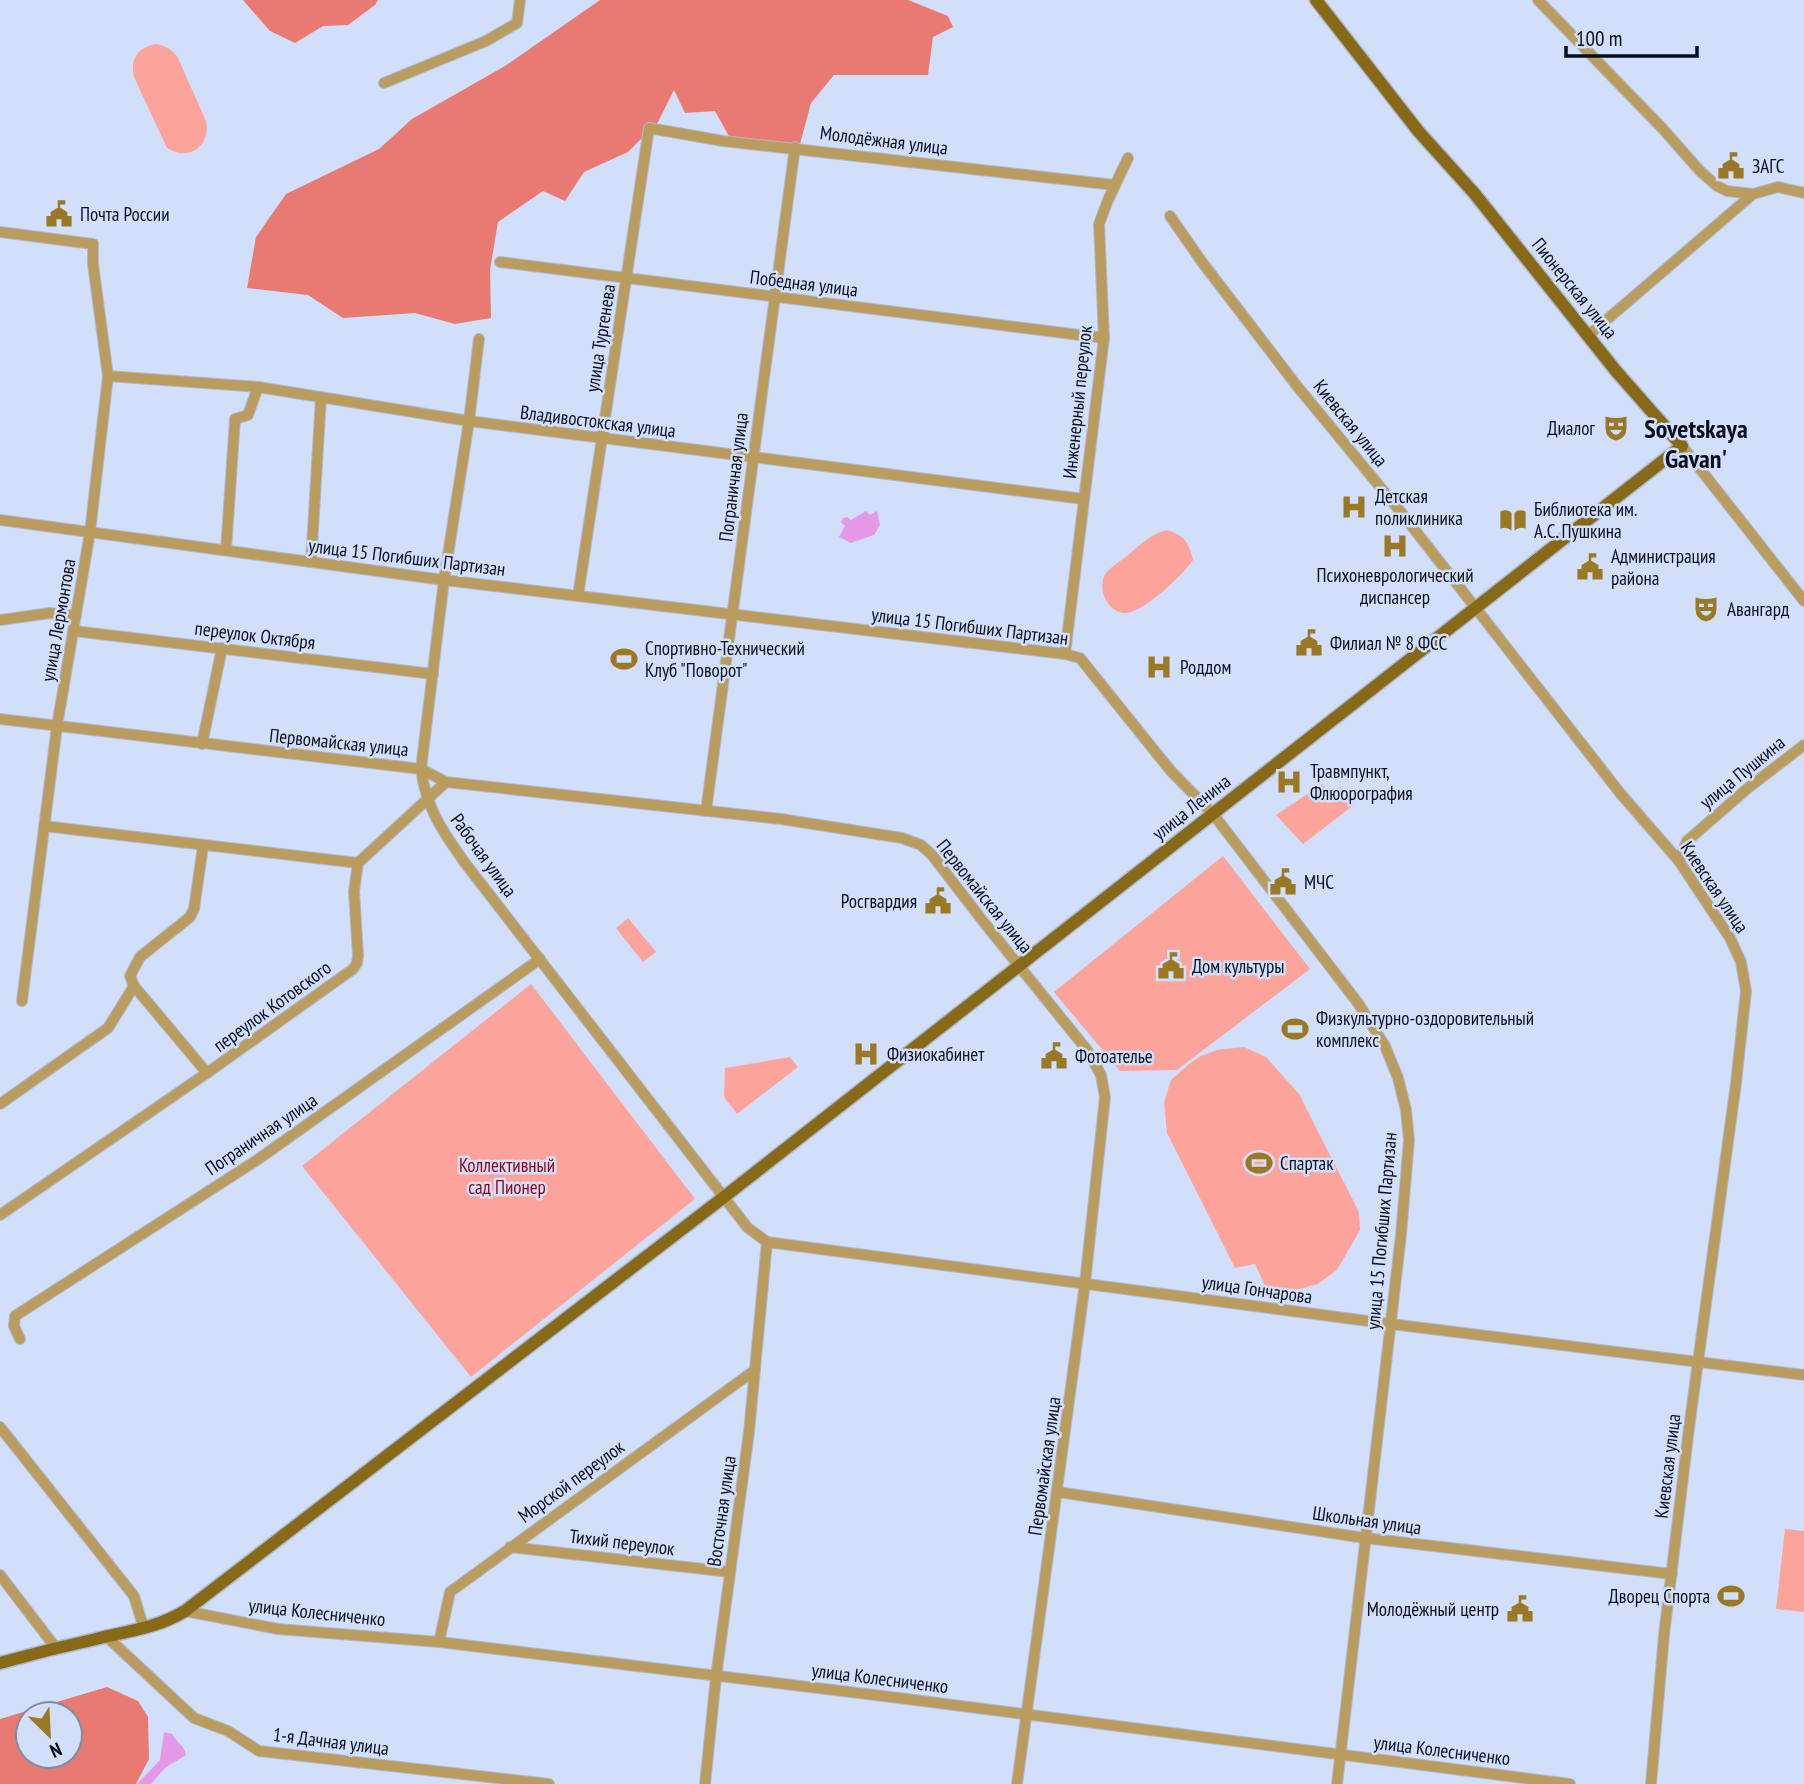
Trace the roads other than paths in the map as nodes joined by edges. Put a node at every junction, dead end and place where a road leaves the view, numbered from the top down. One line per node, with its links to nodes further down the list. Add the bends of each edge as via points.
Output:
1 (520, 0): 4 (street, via 516,23 486,41)
2 (1316, 0): 16 (main road, Пионерская улица)
3 (1538, 0): 10 (street, via 1700,171 1727,191)
4 (384, 83)
5 (649, 128): 6 (street, Молодёжная улица); 14 (street, улица Тургенева)
6 (795, 147): 8 (street, Молодёжная улица); 15 (street, Пограничная улица)
7 (1128, 158): 8 (street, Инженерный переулок)
8 (1115, 185): 17 (street, Инженерный переулок, via 1099,224)
9 (1804, 193): 10 (street, via 1778,187)
10 (1753, 194): 16 (street)
11 (1170, 216): 34 (street, Киевская улица, via 1297,386)
12 (0, 232): 19 (street, улица Лермонтова, via 93,244)
13 (500, 262): 14 (street, Победная улица)
14 (627, 278): 15 (street, Победная улица); 23 (street, улица Тургенева)
15 (774, 297): 17 (street, Победная улица); 25 (street, Пограничная улица)
16 (1588, 335): 24 (main road, Пионерская улица)
17 (1104, 338): 26 (street, Инженерный переулок)
18 (479, 339): 22 (street, Рабочая улица)
19 (108, 376): 20 (street, Владивостокская улица); 28 (street, улица Лермонтова)
20 (258, 387): 21 (street, Владивостокская улица); 29 (street, via 248,415 235,419)
21 (321, 398): 22 (street, Владивостокская улица); 30 (street)
22 (469, 421): 23 (street, Владивостокская улица); 31 (street, Рабочая улица)
23 (602, 439): 25 (street, Владивостокская улица); 32 (street, улица Тургенева)
24 (1682, 446): 33 (street, Пионерская улица); 34 (main road, улица Ленина)
25 (754, 458): 26 (street, Владивостокская улица); 35 (street, Пограничная улица)
26 (1084, 499): 40 (street, Инженерный переулок)
27 (0, 520): 28 (street, улица 15 Погибших Партизан)
28 (90, 531): 29 (street, улица 15 Погибших Партизан); 36 (street, улица Лермонтова)
29 (226, 550): 30 (street, улица 15 Погибших Партизан)
30 (311, 562): 31 (street, улица 15 Погибших Партизан)
31 (444, 580): 32 (street, улица 15 Погибших Партизан); 41 (street, Рабочая улица)
32 (578, 596): 35 (street, улица 15 Погибших Партизан)
33 (1804, 601)
34 (1475, 608): 50 (main road, улица Ленина); 53 (street, Киевская улица)
35 (734, 614): 40 (street, улица 15 Погибших Партизан); 49 (street, Пограничная улица)
36 (76, 616): 37 (street, via 50,612); 38 (street, улица Лермонтова)
37 (0, 620)
38 (74, 631): 39 (street, переулок Октября); 43 (street, улица Лермонтова)
39 (222, 649): 41 (street, переулок Октября); 44 (street)
40 (1065, 654): 50 (street, улица 15 Погибших Партизан, via 1080,658 1170,770)
41 (433, 674): 46 (street, Рабочая улица)
42 (0, 719): 43 (street, Первомайская улица)
43 (57, 726): 44 (street, Первомайская улица); 51 (street, улица Лермонтова)
44 (202, 744): 46 (street, Первомайская улица)
45 (1804, 745): 53 (street, улица Пушкина, via 1687,841)
46 (421, 769): 47 (street, Первомайская улица); 48 (street, Рабочая улица)
47 (446, 782): 48 (street); 49 (street, Первомайская улица)
48 (427, 798): 54 (street); 55 (street, Рабочая улица, via 439,827)
49 (706, 811): 56 (street, Первомайская улица, via 902,838 922,845)
50 (1213, 814): 56 (main road, улица Ленина); 65 (street, улица 15 Погибших Партизан, via 1358,1003 1398,1077 1409,1140)
51 (44, 826): 52 (street); 58 (street, улица Лермонтова)
52 (203, 846): 54 (street); 57 (street, via 194,909 140,957 130,975)
53 (1679, 861): 67 (street, Киевская улица, via 1730,938 1741,962 1745,991)
54 (358, 863): 59 (street, переулок Котовского, via 354,891 357,963 353,969)
55 (540, 959): 61 (street, Рабочая улица); 66 (street, Пограничная улица, via 260,1158 15,1316)
56 (1019, 966): 61 (main road, улица Ленина); 64 (street, Первомайская улица, via 1087,1050 1101,1075 1105,1097)
57 (134, 986): 59 (street); 60 (street, via 108,1028)
58 (22, 1001)
59 (207, 1073): 62 (street, переулок Котовского)
60 (0, 1104)
61 (724, 1197): 63 (street, via 747,1227); 77 (main road, улица Ленина)
62 (0, 1215)
63 (767, 1242): 64 (street, улица Гончарова); 68 (street, Восточная улица)
64 (1085, 1283): 65 (street, улица Гончарова); 71 (street, Первомайская улица)
65 (1391, 1324): 67 (street, улица Гончарова); 72 (street, улица 15 Погибших Партизан)
66 (20, 1339)
67 (1698, 1361): 69 (street, улица Гончарова); 75 (street, Киевская улица)
68 (755, 1370): 73 (street, Морской переулок); 74 (street, Восточная улица)
69 (1804, 1375)
70 (0, 1427): 78 (street, via 134,1596)
71 (1058, 1492): 72 (street, Школьная улица); 84 (street, Первомайская улица)
72 (1365, 1538): 75 (street, Школьная улица); 85 (street, улица 15 Погибших Партизан)
73 (510, 1546): 74 (street, Тихий переулок); 80 (street, Морской переулок, via 450,1592)
74 (730, 1572): 83 (street, Восточная улица)
75 (1672, 1574): 91 (street, Киевская улица)
76 (0, 1575): 81 (street)
77 (185, 1611): 78 (main road, улица Ленина); 80 (street, улица Колесниченко, via 278,1629)
78 (144, 1629): 79 (main road, улица Ленина)
79 (106, 1636): 81 (main road, улица Ленина); 86 (street, 1-я Дачная улица, via 194,1718 228,1731 259,1751)
80 (439, 1642): 83 (street, улица Колесниченко)
81 (56, 1648): 82 (main road, улица Ленина)
82 (0, 1663)
83 (716, 1677): 84 (street, улица Колесниченко); 87 (street, Восточная улица)
84 (1026, 1714): 85 (street, улица Колесниченко); 88 (street, Первомайская улица)
85 (1340, 1754): 89 (street, улица 15 Погибших Партизан); 90 (street, улица Колесниченко)
86 (549, 1784)
87 (705, 1784)
88 (1017, 1784)
89 (1336, 1784)
90 (1570, 1784)
91 (1651, 1784)

